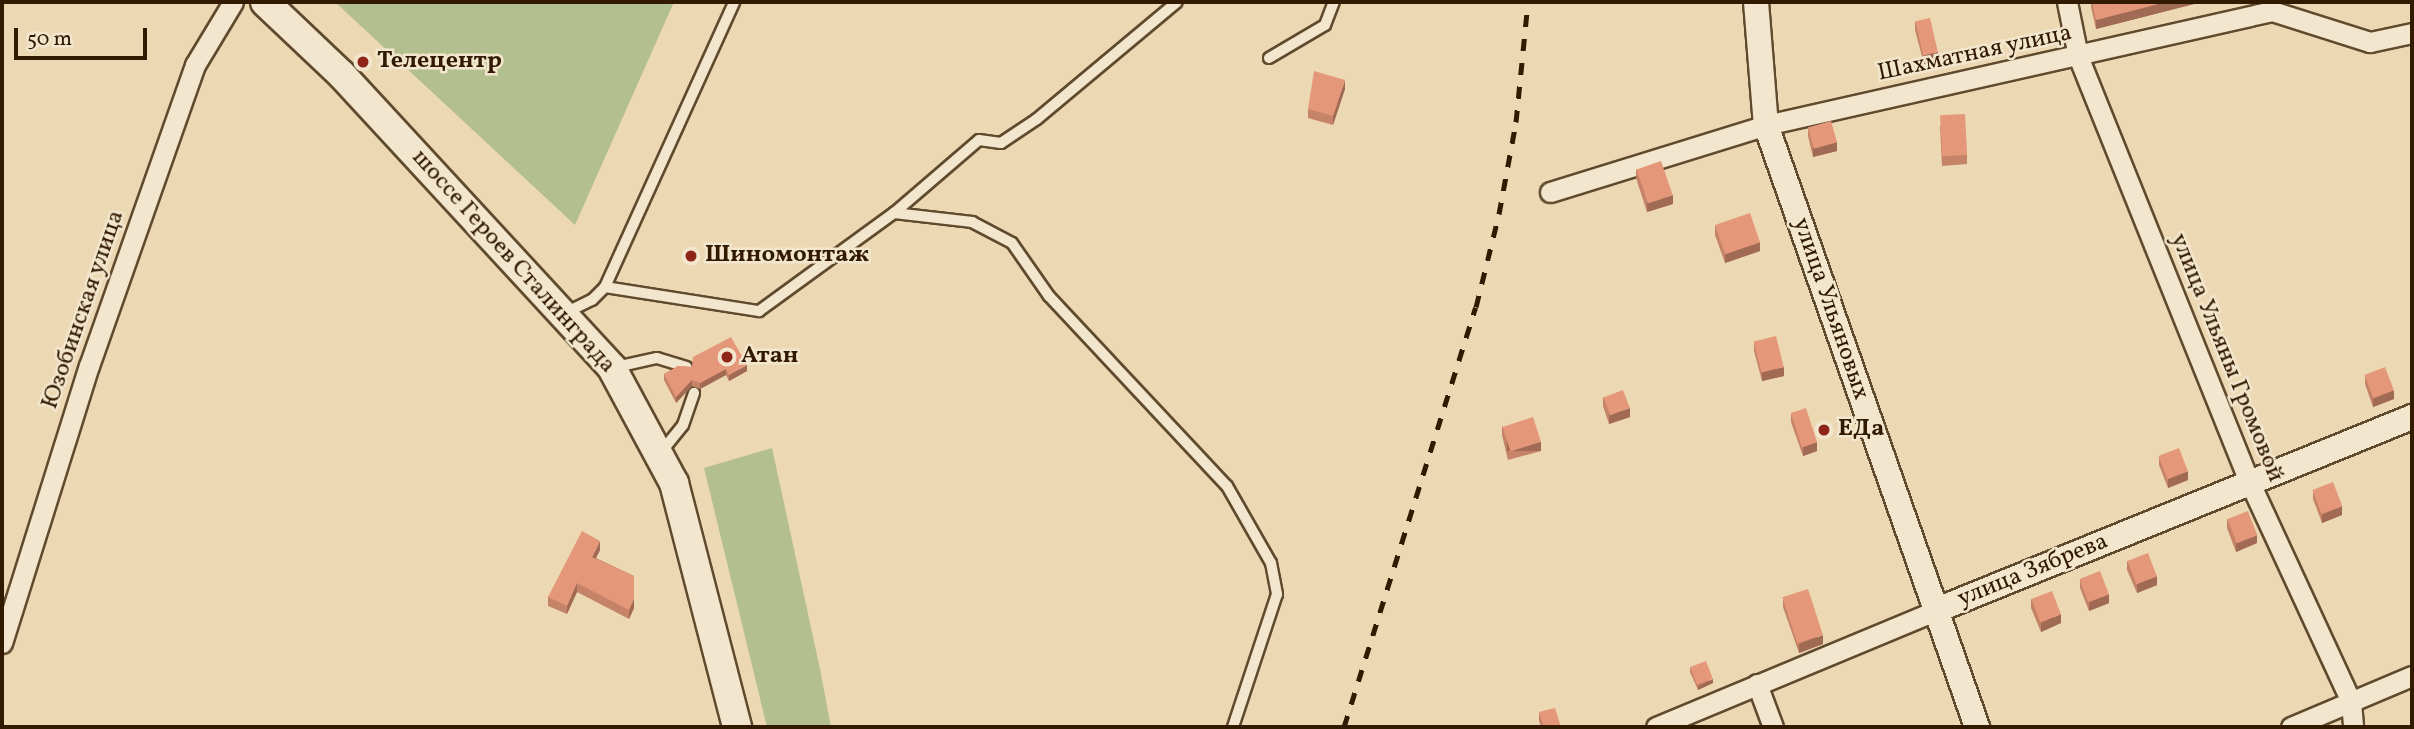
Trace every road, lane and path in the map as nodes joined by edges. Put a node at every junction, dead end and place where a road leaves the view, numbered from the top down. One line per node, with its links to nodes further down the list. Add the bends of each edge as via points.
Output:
1 (233, 2): 24 (street, Юзобинская улица, via 195,65 89,366)
2 (265, 2): 16 (main road, шоссе Героев Сталинграда, via 342,75)
3 (734, 2): 15 (lane)
4 (1177, 2): 14 (lane, via 1037,119 1001,143 979,140)
5 (1334, 2): 11 (lane, via 1325,25)
6 (1756, 2): 12 (street, улица Ульяновых)
7 (2067, 2): 10 (street, улица Ульяны Громовой)
8 (2271, 6): 9 (street, Шахматная улица, via 2370,42); 10 (street, Шахматная улица)
9 (2412, 33)
10 (2078, 56): 12 (street, Шахматная улица); 22 (street, улица Ульяны Громовой)
11 (1269, 58)
12 (1766, 125): 13 (street, Шахматная улица); 23 (street, улица Ульяновых)
13 (1550, 192)
14 (894, 214): 15 (lane, via 759,311); 29 (lane, via 972,222 1012,243 1049,296 1227,486 1271,563 1277,594)
15 (605, 287): 16 (lane, via 592,300)
16 (564, 313): 18 (main road, шоссе Героев Сталинграда)
17 (687, 367): 18 (lane, via 657,358)
18 (612, 368): 21 (main road, шоссе Героев Сталинграда)
19 (694, 393): 21 (lane, via 683,425)
20 (2412, 417): 22 (street, улица Зябрева)
21 (662, 452): 28 (main road, шоссе Героев Сталинграда)
22 (2250, 483): 23 (street, улица Зябрева); 27 (street, улица Ульяны Громовой)
23 (1937, 610): 26 (street, улица Зябрева); 32 (street, улица Ульяновых)
24 (2, 643)
25 (2412, 676): 27 (street)
26 (1757, 684): 30 (street, улица Зябрева); 31 (street)
27 (2351, 702): 33 (street); 34 (street, улица Ульяны Громовой)
28 (737, 727)
29 (1233, 727)
30 (1656, 727)
31 (1773, 727)
32 (1977, 727)
33 (2291, 727)
34 (2353, 727)

